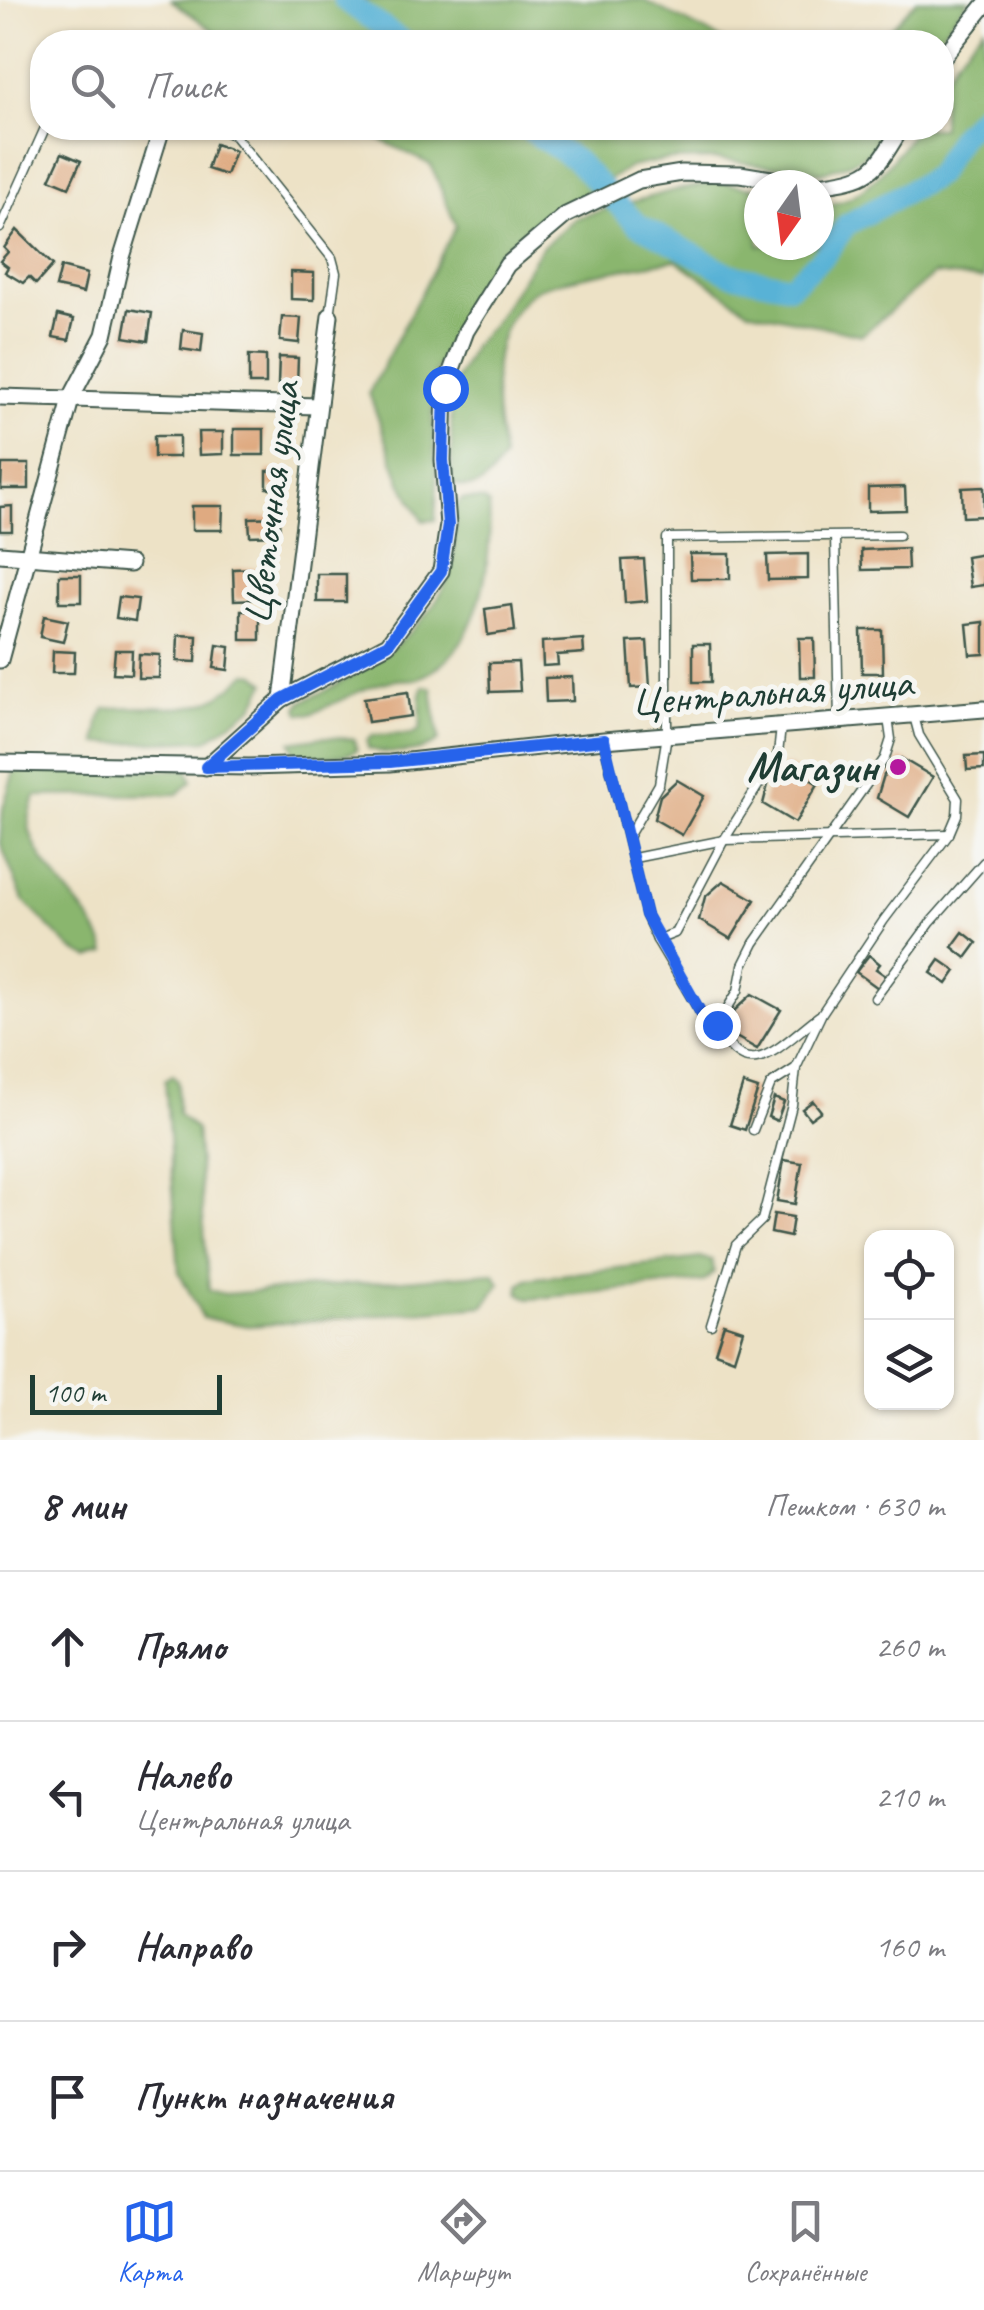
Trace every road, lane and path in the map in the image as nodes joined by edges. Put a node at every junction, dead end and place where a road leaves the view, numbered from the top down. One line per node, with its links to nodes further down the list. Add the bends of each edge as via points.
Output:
1 (984, 6): 2 (street)
2 (954, 43)
3 (39, 140): 9 (lane)
4 (158, 140): 12 (street, via 104,335)
5 (238, 140): 10 (lane, via 332,258)
6 (894, 140): 8 (street, via 877,168)
7 (744, 175): 20 (street, via 639,180 566,215 507,265 466,331 445,388 448,525 441,571 388,644)
8 (834, 183)
9 (0, 228)
10 (330, 316): 13 (street, Цветочная улица)
11 (0, 396): 12 (street)
12 (72, 396): 13 (street); 17 (street)
13 (318, 406): 20 (street, Цветочная улица)
14 (900, 535): 15 (lane)
15 (835, 537): 24 (lane); 26 (lane, via 667,538)
16 (0, 554): 17 (street)
17 (30, 556): 18 (street); 19 (street)
18 (130, 564)
19 (0, 660)
20 (282, 699): 29 (street)
21 (984, 710): 22 (street, Центральная улица)
22 (914, 716): 23 (street, Центральная улица); 30 (lane, via 958,799)
23 (888, 718): 24 (street, Центральная улица); 31 (lane, via 885,758)
24 (839, 722): 25 (street, Центральная улица)
25 (781, 727): 26 (street, Центральная улица); 33 (lane, via 778,754)
26 (666, 734): 27 (street, Центральная улица); 32 (lane, via 659,784)
27 (604, 740): 29 (street, Центральная улица, via 390,762); 32 (lane)
28 (0, 763): 29 (street, Центральная улица)
29 (206, 767)
30 (949, 834): 31 (lane); 38 (lane)
31 (831, 836): 33 (lane); 39 (lane, via 754,942 738,991)
32 (628, 837): 34 (lane)
33 (724, 840): 34 (lane); 36 (lane, via 676,933)
34 (634, 858): 36 (lane)
35 (984, 862): 37 (lane)
36 (658, 940): 39 (lane, via 706,1022)
37 (876, 998)
38 (822, 1013): 39 (lane, via 751,1062 725,1044); 40 (lane)
39 (717, 1025)
40 (796, 1068): 41 (lane, via 772,1084); 42 (lane, via 762,1220 736,1245)
41 (753, 1130)
42 (711, 1326)

